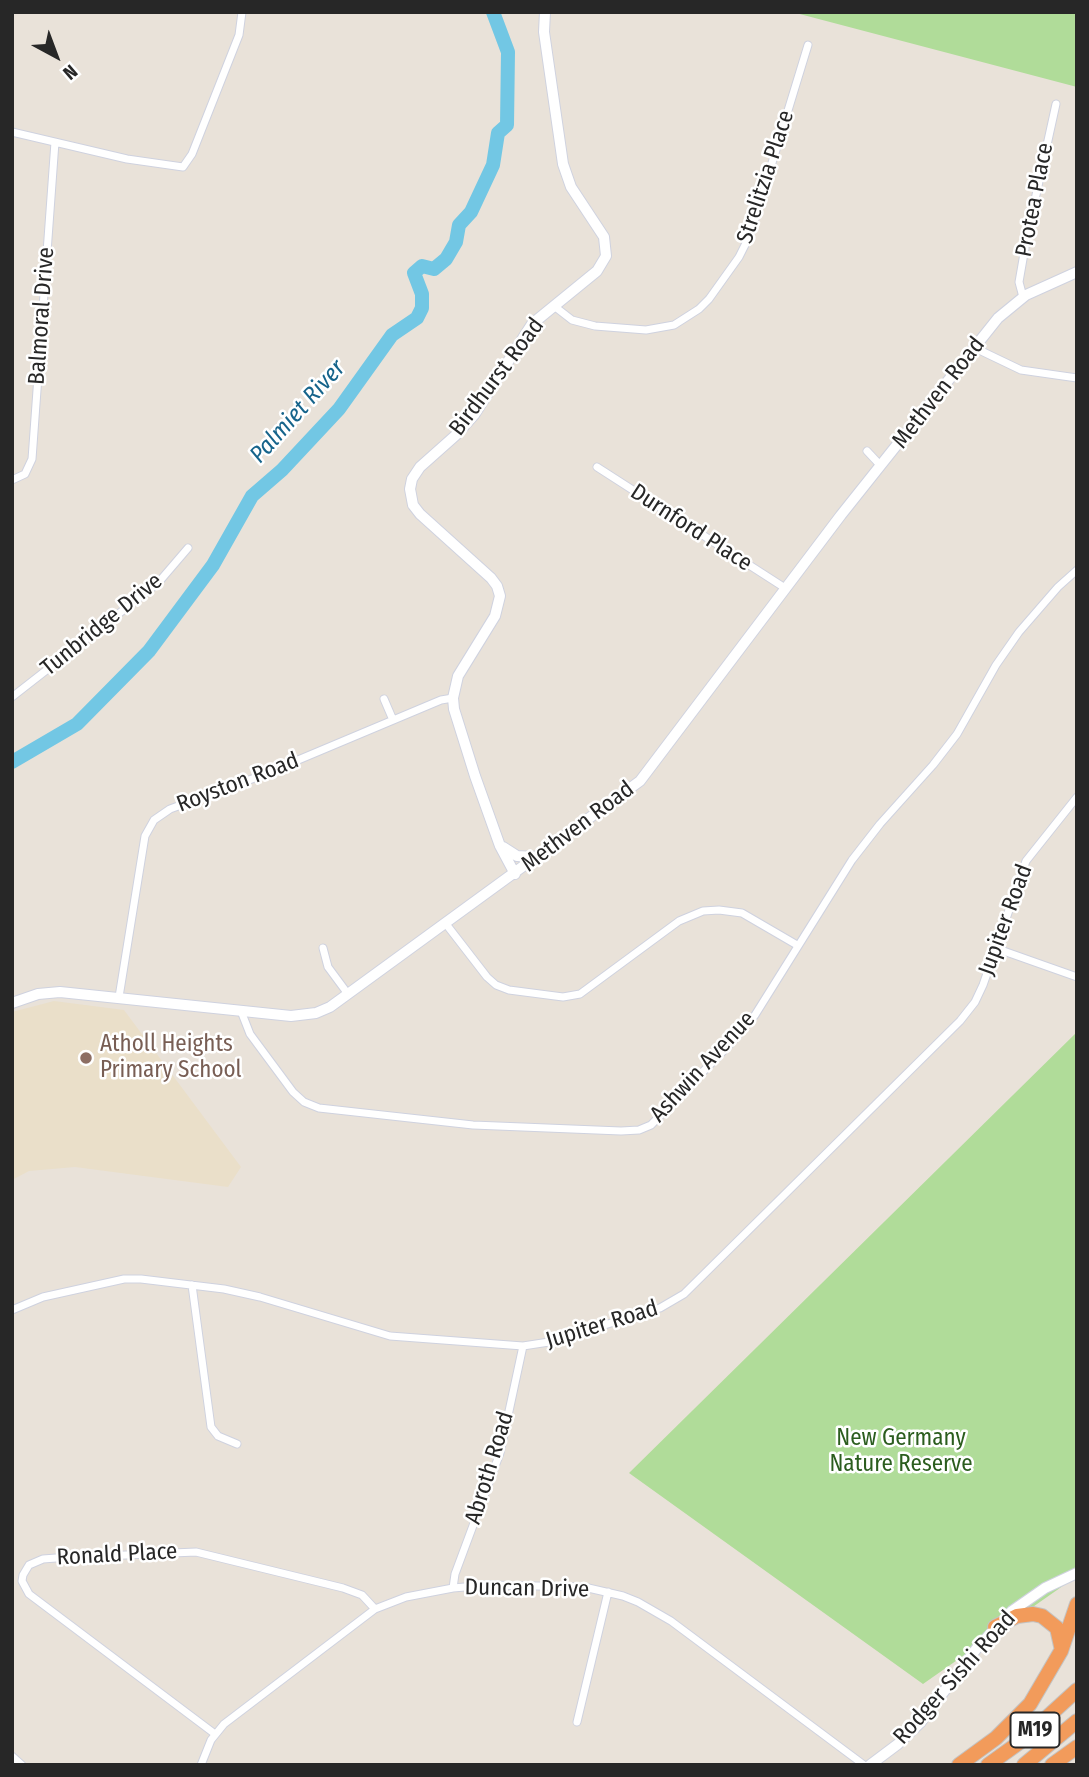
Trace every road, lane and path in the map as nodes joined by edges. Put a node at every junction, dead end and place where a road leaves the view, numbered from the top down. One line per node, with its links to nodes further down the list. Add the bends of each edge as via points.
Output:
1 (242, 12): 6 (street, via 239,35 183,167)
2 (545, 12): 9 (street, Birdhurst Road, via 562,164 607,250 597,271)
3 (808, 45): 9 (street, Strelitzia Place, via 750,234 709,299 674,325 646,330 572,320)
4 (1056, 104): 8 (street, Protea Place, via 1019,282)
5 (12, 132): 6 (street)
6 (55, 142): 15 (street, Balmoral Drive, via 32,459 25,474)
7 (1077, 272): 8 (street, Methven Road)
8 (1023, 297): 10 (street, Methven Road, via 998,318)
9 (554, 306): 20 (street, Birdhurst Road, via 532,324 474,415 420,467 410,489 420,514 491,578 500,596 495,616 458,676)
10 (975, 348): 11 (street, via 1021,370); 13 (street, Methven Road)
11 (1077, 378)
12 (867, 452): 13 (street)
13 (881, 466): 18 (street, Methven Road)
14 (597, 467): 18 (street, Durnford Place)
15 (12, 480)
16 (188, 548): 19 (street, Tunbridge Drive, via 158,583)
17 (1077, 570): 28 (street, Ashwin Avenue, via 1019,632 957,734 852,860)
18 (785, 588): 25 (street, Methven Road, via 640,781)
19 (12, 697)
20 (453, 698): 22 (street, Royston Road); 24 (street)
21 (384, 699): 22 (street)
22 (393, 720): 33 (street, Royston Road, via 170,809 154,820 145,836)
23 (1077, 797): 30 (street, Jupiter Road, via 1026,861)
24 (500, 846): 25 (street, via 522,858); 26 (street)
25 (539, 856): 26 (street, Methven Road)
26 (515, 874): 27 (street, Methven Road)
27 (446, 923): 28 (street, via 496,985 568,998 586,990 680,921 703,911 742,913); 32 (street, Methven Road)
28 (797, 945): 35 (street, Ashwin Avenue, via 744,1029 666,1111 639,1130 473,1125 319,1108 293,1092 250,1034)
29 (323, 948): 32 (street, via 328,967)
30 (995, 948): 31 (street); 38 (street, Jupiter Road, via 975,1002 960,1021 684,1294 647,1314)
31 (1077, 977)
32 (348, 994): 35 (street, Methven Road, via 324,1011 307,1015)
33 (119, 997): 34 (street, Methven Road, via 60,992); 35 (street, Methven Road)
34 (12, 1003)
35 (241, 1011)
36 (192, 1285): 37 (street, Jupiter Road, via 124,1279 43,1297); 38 (street, Jupiter Road, via 260,1297 390,1336); 39 (street, via 211,1427 218,1436)
37 (12, 1310)
38 (523, 1346): 41 (street, Abroth Road, via 500,1453)
39 (237, 1444)
40 (1077, 1573): 45 (street, Rodger Sishi Road, via 1027,1599)
41 (453, 1588): 42 (street, Duncan Drive, via 566,1585); 44 (street, Duncan Drive, via 406,1597)
42 (608, 1592): 49 (street); 55 (street, Duncan Drive, via 671,1620)
43 (1077, 1604): 46 (highway)
44 (375, 1609): 50 (street, Duncan Drive); 50 (street, Ronald Place, via 362,1595 343,1588 196,1552 43,1559 29,1565 23,1586 35,1599)
45 (995, 1627): 46 (highway, via 1017,1616 1042,1616 1057,1628); 56 (street, Rodger Sishi Road, via 919,1723)
46 (1061, 1651): 57 (highway, via 1030,1704 996,1738)
47 (1077, 1690): 58 (highway, M19, via 1040,1726)
48 (1077, 1721): 59 (highway, M19)
49 (577, 1723)
50 (215, 1734): 54 (street, Duncan Drive)
51 (1077, 1747): 60 (highway)
52 (12, 1756): 53 (street)
53 (22, 1765)
54 (201, 1765)
55 (864, 1765)
56 (870, 1765)
57 (959, 1765)
58 (988, 1765)
59 (1024, 1765)
60 (1052, 1765)

